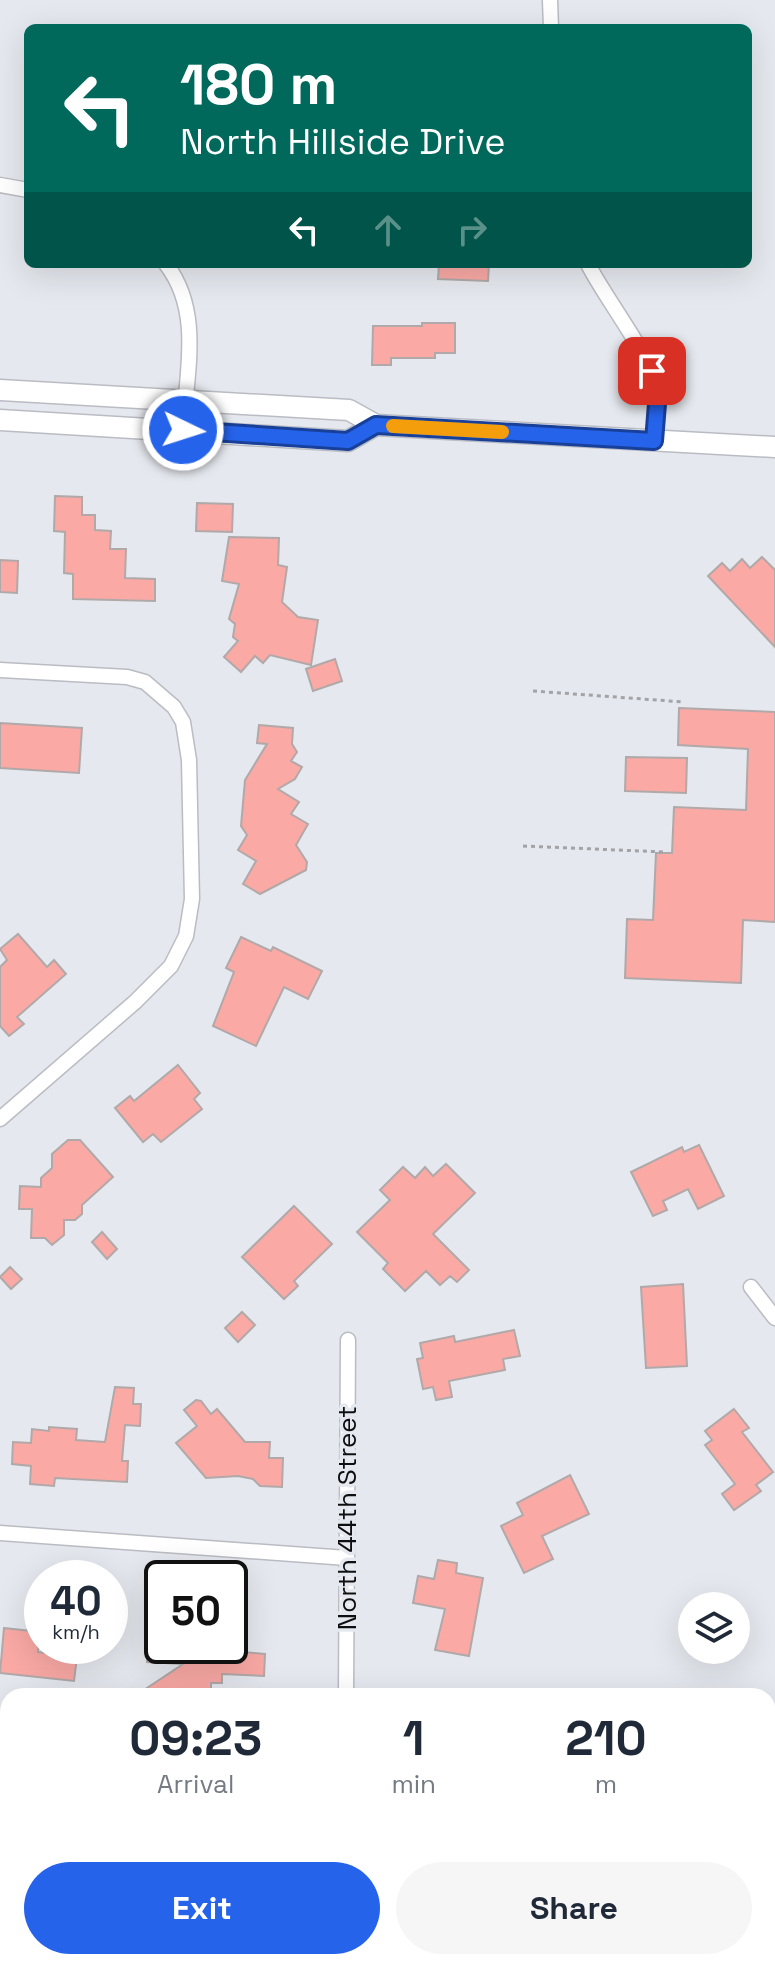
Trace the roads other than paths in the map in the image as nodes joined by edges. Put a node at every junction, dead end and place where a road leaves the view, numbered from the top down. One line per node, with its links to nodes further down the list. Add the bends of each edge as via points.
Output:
1 (550, 0): 2 (street)
2 (551, 24)
3 (0, 185): 4 (street)
4 (24, 189)
5 (168, 268): 8 (street, via 184,293 189,318)
6 (590, 268): 12 (street, via 652,371 658,391)
7 (0, 390): 8 (main road)
8 (184, 401): 10 (main road, via 349,410); 11 (street)
9 (0, 420): 11 (main road)
10 (376, 425): 11 (main road, via 348,441); 12 (main road)
11 (183, 430)
12 (654, 441): 13 (main road)
13 (775, 447)
14 (0, 670): 15 (street, via 127,677 145,682 161,695 183,722 189,760 192,899 186,936 171,966)
15 (0, 1119)
16 (751, 1287): 17 (street)
17 (775, 1318)
18 (348, 1340): 20 (street, North 44th Street)
19 (0, 1533): 20 (street)
20 (347, 1558): 21 (street, North 44th Street)
21 (346, 1688)

